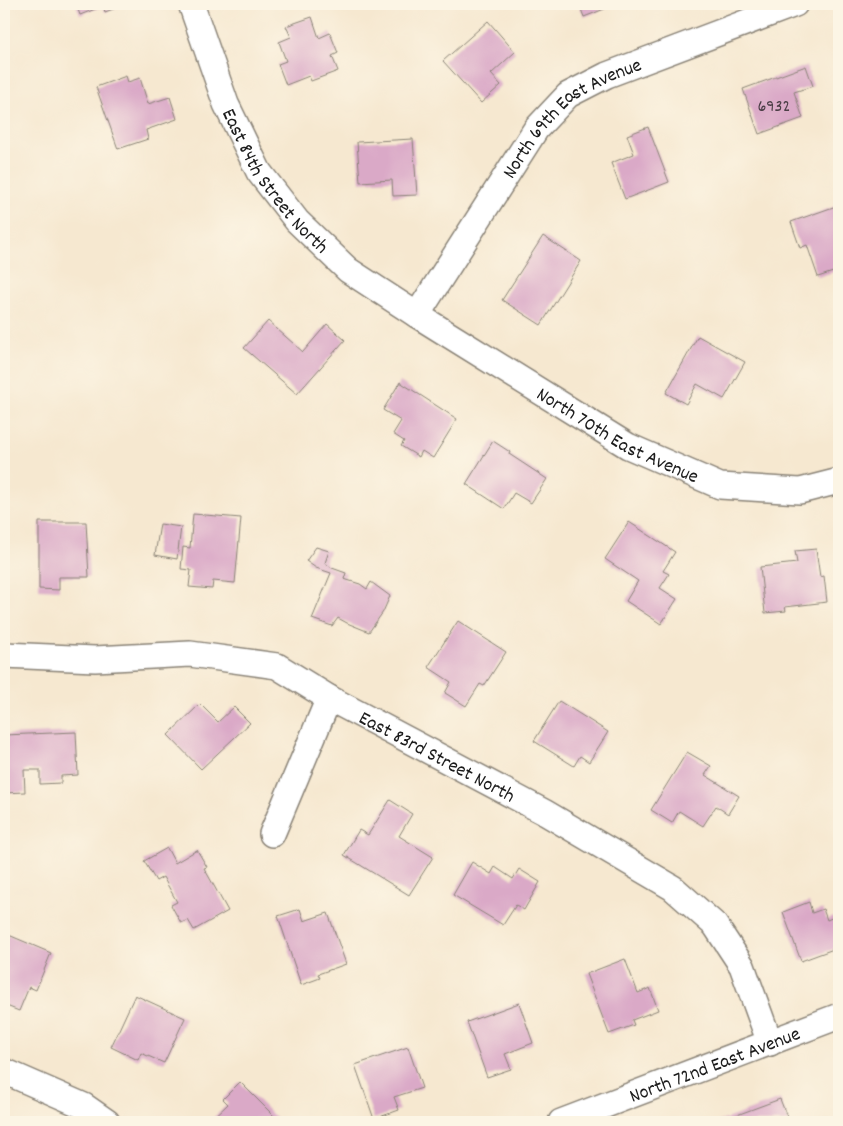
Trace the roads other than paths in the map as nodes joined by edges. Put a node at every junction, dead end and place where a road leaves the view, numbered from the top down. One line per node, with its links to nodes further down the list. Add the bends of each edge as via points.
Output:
1 (191, 4): 3 (street, East 84th Street North, via 226,104 259,172 297,221 348,270)
2 (795, 4): 3 (street, North 69th East Avenue, via 607,75 568,94 536,129)
3 (417, 315): 4 (street, North 70th East Avenue, via 628,446 720,486 800,491)
4 (839, 481)
5 (4, 655): 6 (street, East 83rd Street North, via 95,659 190,654 277,666)
6 (329, 698): 7 (street); 9 (street, East 83rd Street North, via 544,812 673,888 715,925 742,966)
7 (272, 834)
8 (839, 1016): 9 (street, North 72nd East Avenue)
9 (770, 1043): 12 (street, North 72nd East Avenue)
10 (4, 1071): 11 (street, via 84,1106)
11 (107, 1122)
12 (561, 1122)

